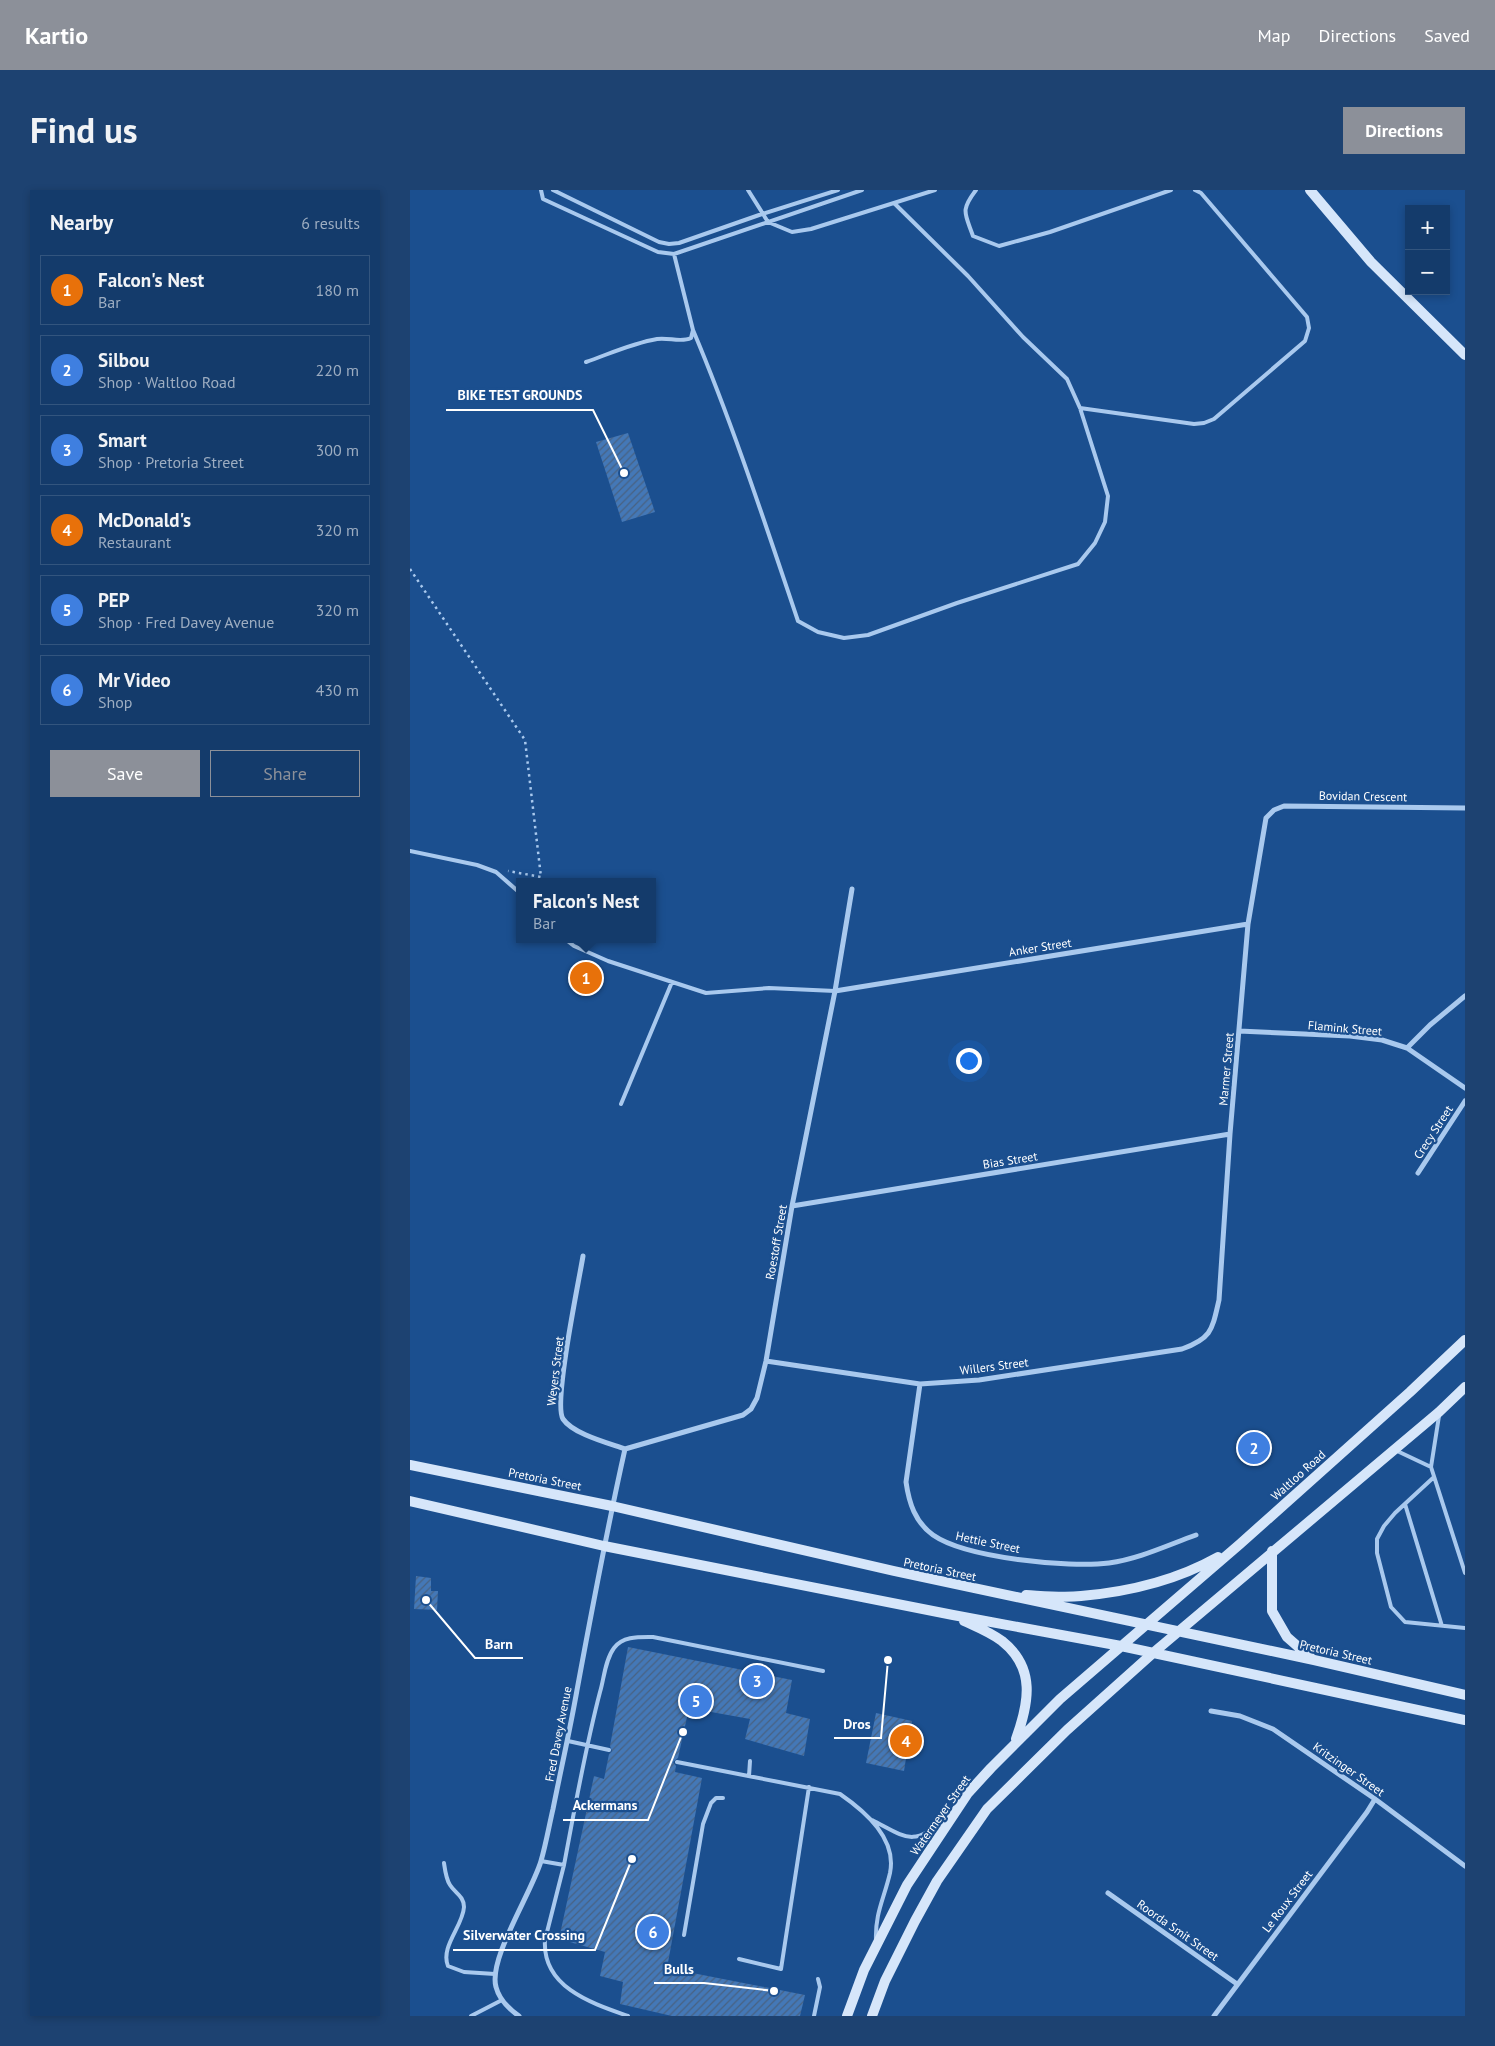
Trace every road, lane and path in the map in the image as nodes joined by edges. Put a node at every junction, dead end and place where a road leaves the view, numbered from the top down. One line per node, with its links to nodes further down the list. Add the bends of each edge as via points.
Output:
1 (541, 190): 14 (lane, via 543,199 658,252)
2 (553, 190): 12 (lane, via 658,242 669,244)
3 (748, 190): 12 (lane)
4 (838, 190): 12 (lane)
5 (862, 190): 13 (lane)
6 (935, 190): 11 (lane)
7 (976, 190): 8 (lane, via 966,203 966,216 973,236 999,246)
8 (1171, 190)
9 (1195, 190): 18 (lane, via 1201,193 1307,317 1309,328 1305,341 1214,419 1204,423)
10 (1310, 190): 16 (main road, via 1371,262)
11 (895, 204): 13 (lane, via 801,231 792,232); 18 (lane, via 1067,379)
12 (762, 214): 13 (lane)
13 (768, 222): 14 (lane)
14 (674, 254): 15 (lane)
15 (693, 330): 17 (lane, via 689,340 656,339); 18 (lane, via 714,380 798,621 818,632 844,638 868,635 1078,564 1095,543 1105,522 1108,496)
16 (1465, 354)
17 (586, 362)
18 (1080, 408)
19 (410, 569): 23 (path, via 525,740 541,877)
20 (1465, 808): 21 (street, Bovidan Crescent, via 1284,806)
21 (1266, 818): 26 (street, Marmer Street)
22 (410, 851): 25 (lane, via 477,865 496,872)
23 (504, 870)
24 (852, 889): 29 (street, Roestoff Street)
25 (516, 890)
26 (1248, 924): 29 (street, Anker Street); 31 (street, Marmer Street)
27 (570, 943): 28 (lane, via 608,961)
28 (672, 982): 29 (lane, via 706,993 769,988); 35 (lane)
29 (835, 991): 38 (street, Roestoff Street)
30 (1465, 996): 32 (street)
31 (1239, 1031): 32 (street, Flamink Street, via 1350,1036 1382,1040); 36 (street, Marmer Street)
32 (1407, 1048): 33 (street, Flamink Street)
33 (1465, 1088)
34 (1465, 1101): 37 (street, Crecy Street)
35 (621, 1104)
36 (1230, 1134): 38 (street, Bias Street); 40 (street, Marmer Street, via 1219,1300)
37 (1418, 1173)
38 (792, 1206): 42 (street, Roestoff Street)
39 (583, 1256): 46 (street, Weyers Street, via 562,1380 560,1412 570,1426)
40 (1214, 1323): 43 (street, Willers Street, via 1207,1336 1182,1349 979,1380)
41 (1465, 1340): 55 (main road, Waltloo Road)
42 (766, 1361): 43 (street, Willers Street); 46 (street, Roestoff Street, via 757,1398 743,1415)
43 (920, 1384): 54 (street, Hettie Street, via 906,1482 908,1496 919,1521 932,1534 952,1546 1056,1564 1108,1563 1146,1554)
44 (1465, 1387): 45 (main road)
45 (1439, 1412): 47 (main road); 49 (lane)
46 (625, 1449): 53 (street)
47 (1395, 1450): 49 (lane); 57 (main road)
48 (410, 1465): 53 (main road, Pretoria Street)
49 (1431, 1467): 50 (lane)
50 (1434, 1477): 52 (lane); 58 (lane)
51 (410, 1501): 56 (main road)
52 (1405, 1504): 62 (lane); 62 (lane, via 1376,1539 1376,1553 1391,1607 1405,1622)
53 (612, 1506): 56 (street, Fred Davey Avenue); 59 (main road, Pretoria Street)
54 (1196, 1535)
55 (1240, 1544): 59 (main road, via 1179,1575 1116,1592 1080,1596); 61 (main road, Waltloo Road)
56 (604, 1546): 60 (main road); 72 (street, Fred Davey Avenue)
57 (1272, 1551): 64 (main road); 67 (main road, via 1272,1611 1287,1637)
58 (1465, 1573)
59 (995, 1594): 61 (main road, Pretoria Street)
60 (954, 1615): 65 (main road); 74 (main road, via 1002,1641 1016,1654 1022,1667 1027,1704)
61 (1146, 1624): 64 (main road, Pretoria Street); 65 (main road, Watermeyer Street)
62 (1442, 1626): 63 (lane)
63 (1465, 1628)
64 (1178, 1631): 66 (main road); 67 (main road, Pretoria Street)
65 (1121, 1646): 66 (main road); 74 (main road, Watermeyer Street, via 1060,1699)
66 (1154, 1653): 71 (main road); 101 (main road, via 1067,1730 987,1810 937,1881 885,1981)
67 (1314, 1660): 69 (main road, Pretoria Street)
68 (823, 1671): 73 (lane, via 653,1637 624,1640 614,1648 608,1662)
69 (1465, 1695)
70 (1211, 1711): 81 (street, Kritzinger Street, via 1240,1716 1273,1729)
71 (1465, 1720)
72 (568, 1741): 73 (lane); 84 (street, Fred Davey Avenue)
73 (586, 1745): 75 (lane); 86 (lane)
74 (1014, 1745): 82 (main road, Watermeyer Street, via 968,1792)
75 (609, 1750)
76 (750, 1761): 78 (lane)
77 (677, 1762): 78 (lane)
78 (749, 1776): 79 (lane)
79 (809, 1787): 83 (lane, via 840,1794); 91 (lane, via 781,1969)
80 (723, 1798): 89 (lane, via 716,1798 711,1803 703,1824)
81 (1375, 1799): 87 (street, Kritzinger Street); 94 (street, Le Roux Street)
82 (957, 1810): 83 (lane, via 932,1830 910,1837); 90 (main road, Watermeyer Street, via 907,1884)
83 (870, 1819): 90 (lane, via 887,1842 891,1864 877,1914)
84 (541, 1861): 86 (lane); 92 (street, Fred Davey Avenue, via 498,1958)
85 (444, 1863): 92 (lane, via 450,1886 462,1897 464,1906 447,1955 448,1966 464,1972)
86 (564, 1865): 98 (lane, via 545,1940 548,1964 553,1974 573,1992)
87 (1465, 1866)
88 (1108, 1893): 94 (street, Roorda Smit Street)
89 (684, 1935)
90 (876, 1945): 100 (main road, Watermeyer Street)
91 (739, 1959)
92 (495, 1974): 95 (street, via 495,1986)
93 (818, 1979): 99 (lane, via 820,1987)
94 (1237, 1984): 102 (street, Le Roux Street)
95 (502, 2000): 96 (lane); 97 (street)
96 (471, 2016)
97 (519, 2016)
98 (628, 2016)
99 (814, 2016)
100 (848, 2016)
101 (872, 2016)
102 (1214, 2016)

